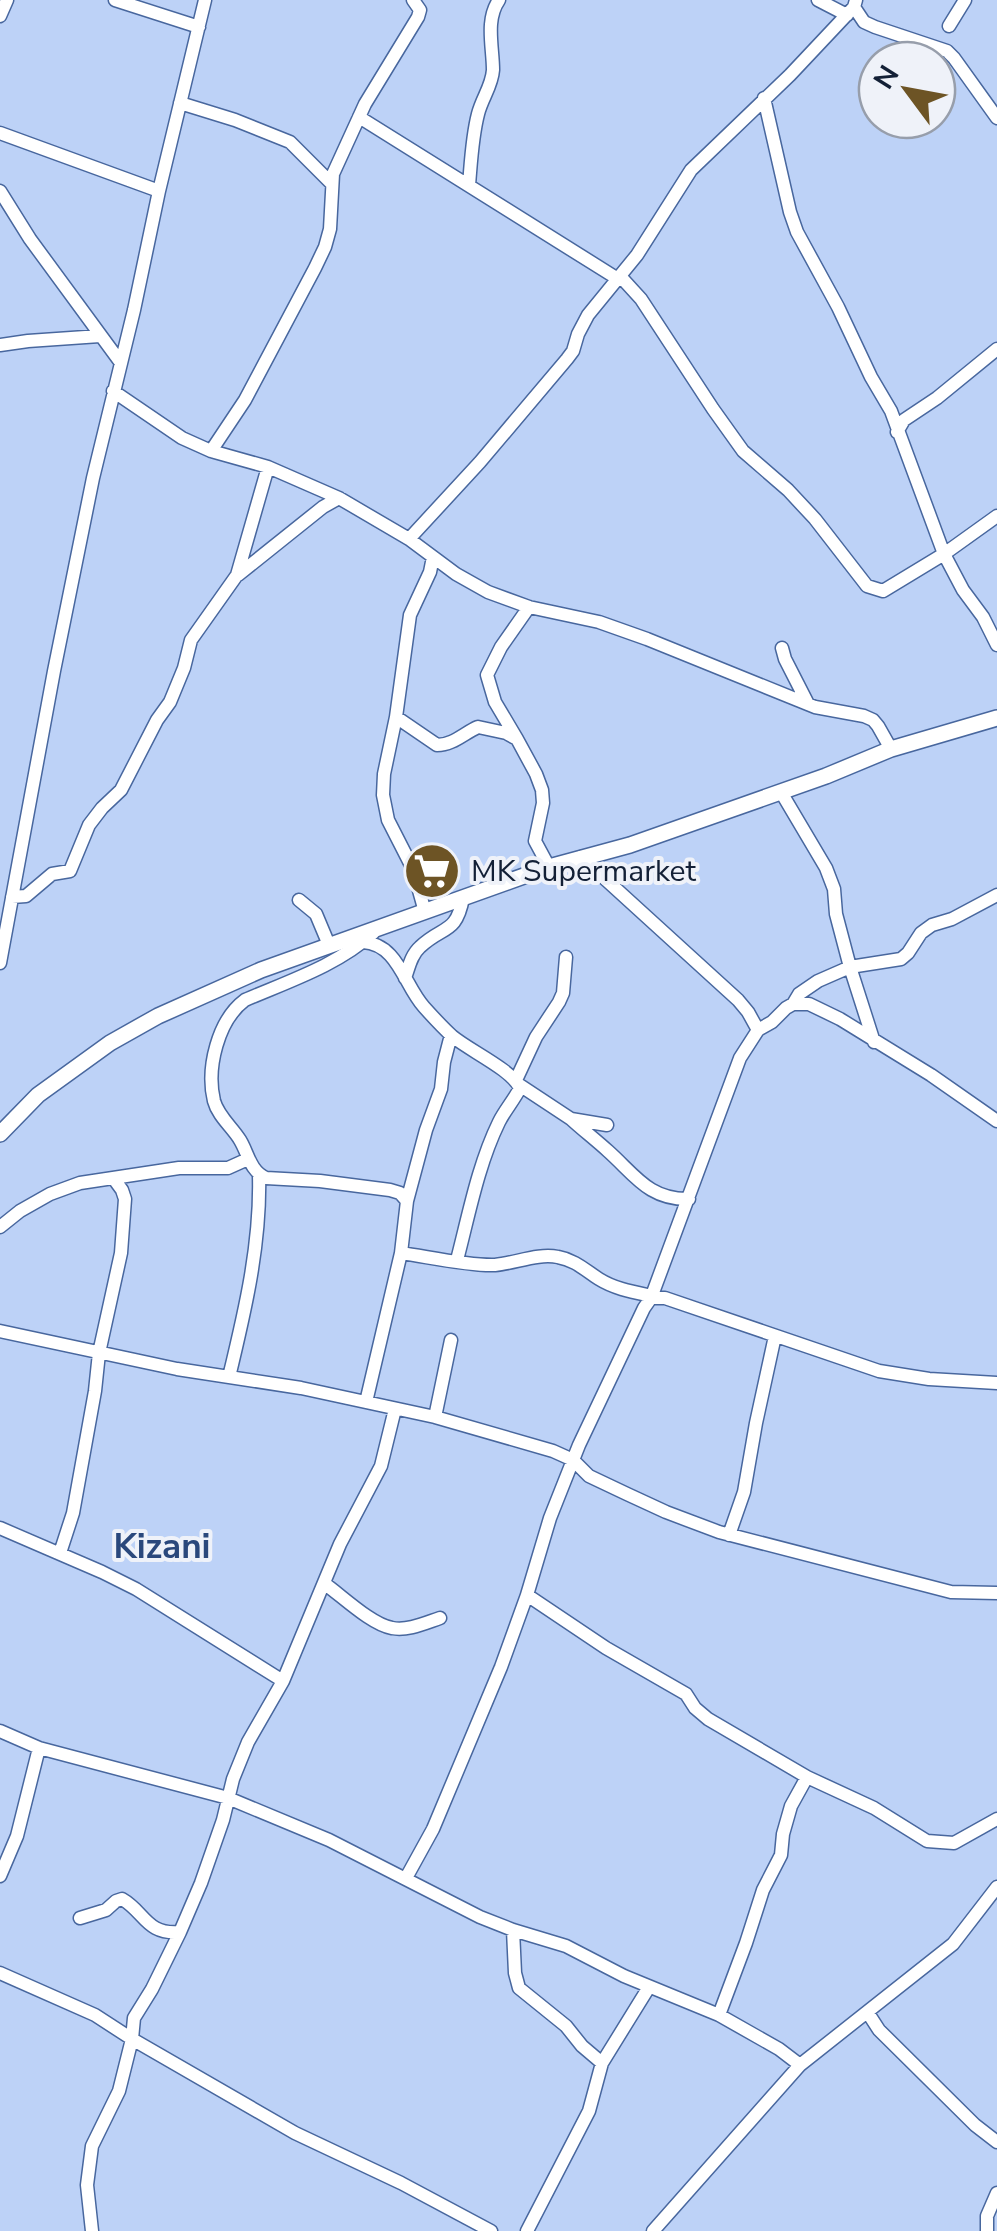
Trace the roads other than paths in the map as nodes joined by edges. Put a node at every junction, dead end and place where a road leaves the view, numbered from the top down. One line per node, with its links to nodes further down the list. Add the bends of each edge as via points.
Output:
1 (7, 0): 9 (street)
2 (115, 0): 10 (street)
3 (205, 0): 10 (street)
4 (414, 0): 14 (street, via 418,17)
5 (499, 0): 18 (street, via 490,27 492,83 477,116)
6 (818, 0): 8 (street)
7 (965, 0): 11 (street)
8 (852, 8): 12 (street); 15 (street, via 875,27 947,51)
9 (0, 16)
10 (199, 26): 13 (street)
11 (950, 26)
12 (764, 98): 21 (street, via 691,170); 27 (street, via 797,232)
13 (180, 103): 17 (street, via 290,142); 20 (street)
14 (359, 117): 17 (street); 18 (street)
15 (997, 118)
16 (0, 133): 20 (street)
17 (331, 183): 28 (street, via 325,247)
18 (469, 185): 21 (street)
19 (0, 191): 22 (street)
20 (159, 191): 25 (street)
21 (619, 278): 32 (street, via 582,324 573,351); 33 (street, via 641,299 743,451 816,519 867,586 883,590)
22 (100, 336): 23 (street); 25 (street)
23 (0, 346)
24 (997, 348): 27 (street)
25 (121, 362): 26 (street)
26 (114, 391): 28 (street); 48 (street)
27 (897, 432): 33 (street)
28 (212, 451): 29 (street)
29 (268, 467): 30 (street); 35 (street)
30 (339, 498): 32 (street); 35 (street)
31 (997, 516): 33 (street)
32 (409, 539): 34 (street)
33 (944, 554): 37 (street)
34 (433, 557): 36 (street, via 488,592); 40 (street, via 410,614)
35 (237, 575): 48 (street, via 191,640 170,702 121,790 90,825 74,866)
36 (528, 606): 39 (street, via 631,633); 42 (street, via 487,675)
37 (997, 645)
38 (782, 648): 39 (street)
39 (808, 704): 43 (street, via 872,720)
40 (396, 717): 42 (street, via 437,744 478,727); 51 (street, via 384,795)
41 (997, 718): 43 (main road)
42 (516, 739): 46 (street, via 542,790 535,841)
43 (890, 749): 44 (main road)
44 (782, 792): 45 (main road); 57 (street, via 826,868)
45 (582, 857): 46 (main road); 60 (street, via 738,1000)
46 (548, 867): 49 (main road)
47 (997, 895): 57 (street, via 932,925 901,959)
48 (12, 897): 56 (street)
49 (463, 898): 51 (main road); 58 (street, via 460,917 417,950)
50 (300, 900): 54 (street, via 316,914)
51 (425, 912): 52 (main road)
52 (377, 929): 53 (street); 54 (main road)
53 (363, 942): 58 (street, via 388,951); 68 (street, via 245,1000 222,1028 214,1099)
54 (330, 945): 67 (main road, via 110,1042 38,1095)
55 (566, 956): 63 (street, via 559,1002)
56 (0, 962)
57 (850, 968): 59 (street, via 818,980); 62 (street)
58 (404, 978): 61 (street)
59 (793, 1004): 60 (street); 62 (street, via 809,1004)
60 (758, 1030): 72 (street, via 740,1058)
61 (450, 1034): 63 (street); 71 (street, via 441,1089)
62 (874, 1042): 65 (street)
63 (517, 1082): 64 (street); 75 (street, via 520,1088 477,1182)
64 (571, 1119): 66 (street); 72 (street, via 640,1183 672,1200)
65 (997, 1121)
66 (607, 1125)
67 (0, 1134)
68 (248, 1159): 69 (street); 70 (street, via 228,1168)
69 (258, 1175): 71 (street); 81 (street, via 249,1287)
70 (114, 1178): 73 (street, via 50,1194); 80 (street, via 124,1198 124,1225)
71 (406, 1193): 74 (street)
72 (689, 1200): 76 (street)
73 (0, 1227)
74 (401, 1253): 75 (street); 83 (street)
75 (456, 1260): 76 (street, via 568,1258 619,1289)
76 (651, 1297): 78 (street); 86 (street)
77 (0, 1331): 80 (street)
78 (775, 1336): 82 (street, via 879,1370); 88 (street)
79 (451, 1340): 85 (street)
80 (99, 1353): 81 (street); 89 (street, via 73,1513)
81 (229, 1377): 83 (street)
82 (997, 1384)
83 (366, 1402): 84 (street)
84 (395, 1408): 85 (street); 90 (street, via 381,1466)
85 (435, 1418): 86 (street)
86 (573, 1460): 88 (street, via 589,1476); 92 (street)
87 (0, 1528): 89 (street)
88 (729, 1535): 91 (street, via 950,1592)
89 (60, 1553): 94 (street, via 136,1590)
90 (324, 1584): 93 (street, via 392,1628); 94 (street)
91 (997, 1593)
92 (527, 1594): 97 (street, via 686,1694 708,1719); 101 (street, via 434,1829)
93 (440, 1618)
94 (283, 1681): 98 (street, via 248,1742)
95 (0, 1732): 96 (street)
96 (40, 1748): 98 (street); 100 (street, via 18,1836)
97 (807, 1777): 99 (street, via 927,1841 954,1843); 109 (street)
98 (228, 1798): 101 (street); 105 (street)
99 (997, 1819)
100 (0, 1876)
101 (406, 1878): 104 (street)
102 (997, 1887): 108 (street, via 953,1944)
103 (80, 1918): 105 (street, via 122,1899 146,1923)
104 (513, 1930): 107 (street, via 566,1946); 113 (street, via 519,1988)
105 (180, 1932): 110 (street)
106 (0, 1973): 111 (street)
107 (649, 1986): 109 (street); 113 (street)
108 (868, 2012): 114 (street); 115 (street)
109 (718, 2015): 114 (street)
110 (134, 2018): 111 (street); 112 (street)
111 (115, 2028): 112 (street)
112 (132, 2039): 117 (street, via 120,2092 92,2146); 118 (street, via 295,2134)
113 (602, 2063): 119 (street, via 589,2110)
114 (800, 2065): 120 (street)
115 (997, 2142)
116 (997, 2194): 121 (street)
117 (92, 2231)
118 (491, 2231)
119 (527, 2231)
120 (653, 2231)
121 (987, 2231)

